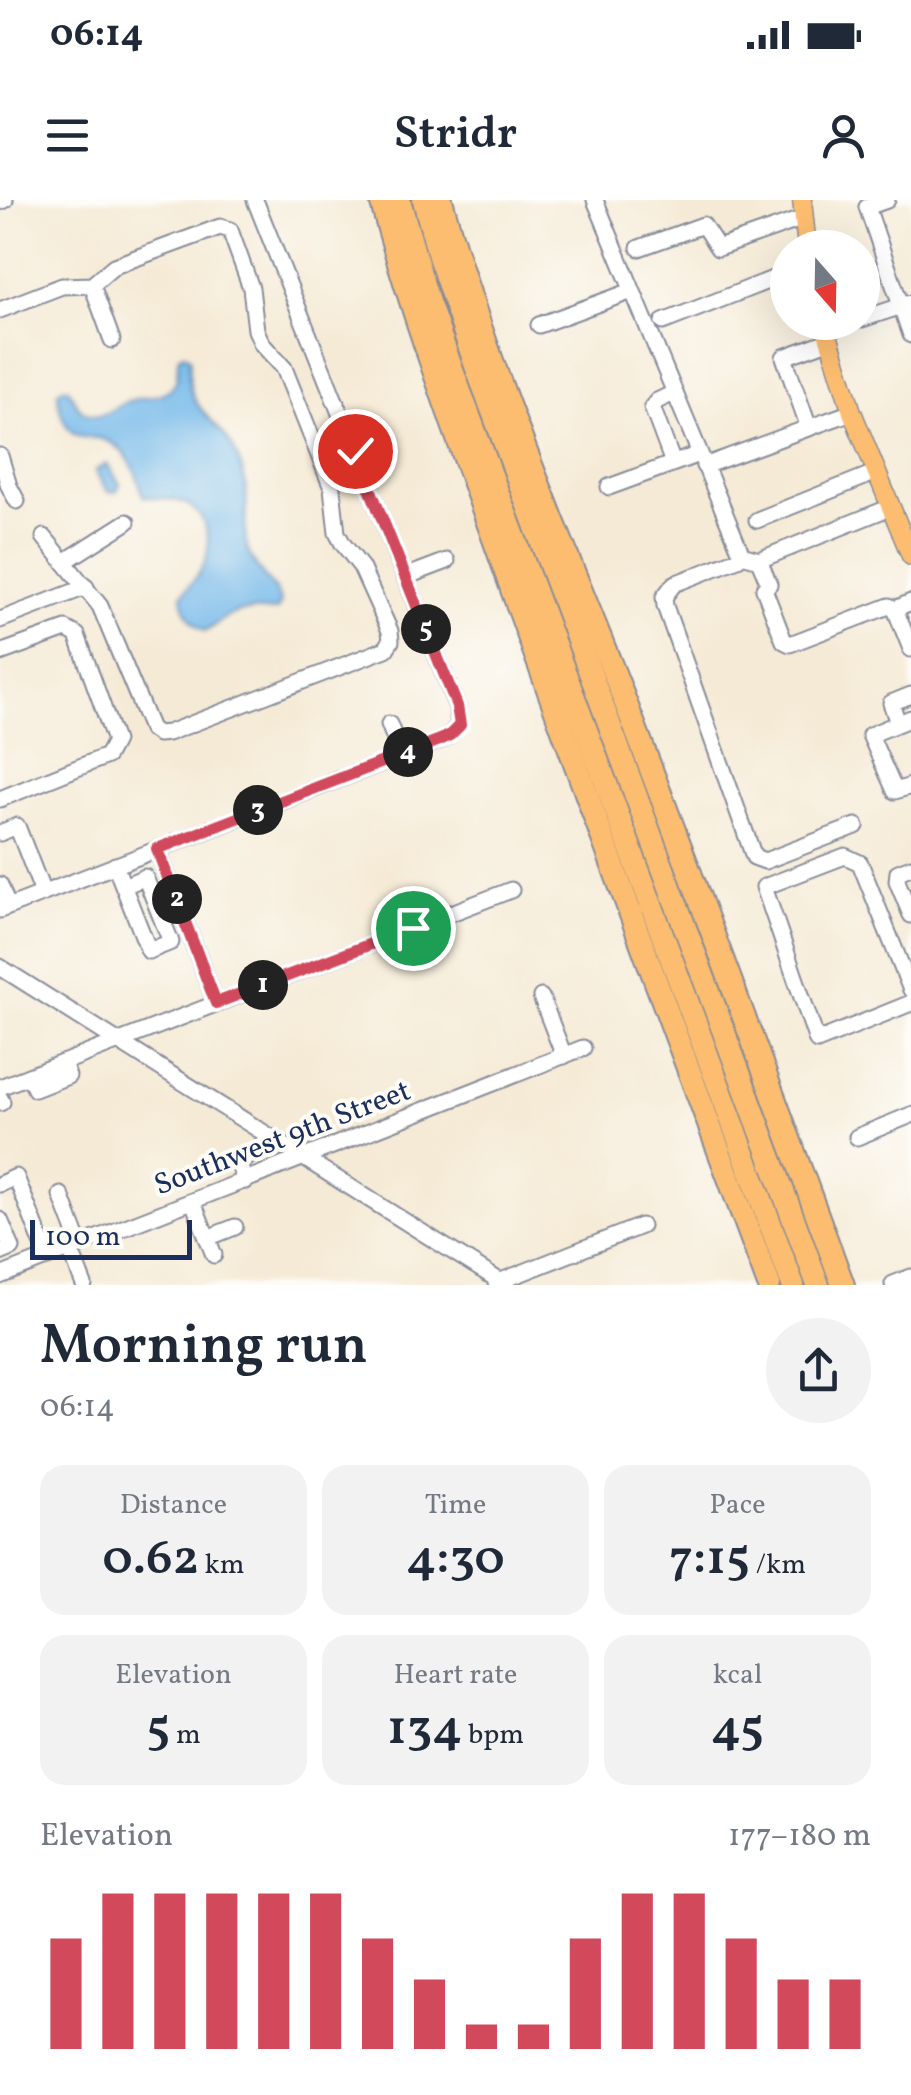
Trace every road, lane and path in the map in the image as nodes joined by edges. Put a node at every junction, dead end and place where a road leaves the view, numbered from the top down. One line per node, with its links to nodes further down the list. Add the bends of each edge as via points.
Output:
1 (255, 200): 40 (street)
2 (381, 200): 77 (highway, via 429,356)
3 (399, 200): 89 (highway, via 452,373)
4 (424, 200): 102 (highway, via 482,381)
5 (441, 200): 103 (highway, via 498,376)
6 (595, 200): 12 (street)
7 (887, 200): 13 (street, via 867,207)
8 (803, 209): 9 (street, via 718,248 703,225)
9 (639, 248)
10 (770, 280): 16 (street)
11 (92, 284): 14 (street, via 62,286); 19 (street); 47 (street, via 114,266 220,226 230,230 252,288 256,330 284,368 332,488 336,532 362,567 391,640 386,649 168,733 151,729)
12 (632, 291): 17 (street); 22 (street)
13 (906, 305): 15 (street); 18 (street)
14 (0, 310)
15 (880, 313)
16 (663, 322)
17 (538, 325)
18 (911, 335)
19 (112, 340)
20 (811, 340): 24 (street, via 784,357)
21 (829, 340): 23 (main road)
22 (674, 393): 26 (street); 27 (street, via 652,407)
23 (852, 412): 24 (street); 28 (main road)
24 (809, 428): 26 (street)
25 (0, 456): 30 (street)
26 (701, 460): 27 (street); 35 (street)
27 (673, 463): 29 (street)
28 (877, 472): 31 (main road); 32 (street)
29 (609, 486)
30 (17, 501)
31 (891, 507): 36 (main road); 37 (street)
32 (757, 520)
33 (127, 522): 39 (street)
34 (44, 538): 39 (street)
35 (742, 555): 37 (street); 55 (street, via 674,584 664,606 754,857 765,861)
36 (911, 556)
37 (759, 560): 43 (street, via 769,584 764,589 790,644)
38 (447, 561): 40 (street)
39 (64, 562): 41 (street)
40 (405, 577): 52 (street, via 460,725)
41 (86, 588): 44 (street); 47 (street)
42 (911, 602): 43 (street)
43 (895, 608): 45 (street)
44 (0, 620)
45 (911, 649)
46 (0, 653): 48 (street, via 66,629 77,635)
47 (131, 680): 48 (street)
48 (98, 694): 54 (street, via 114,740 107,756)
49 (911, 695): 50 (street, via 891,703)
50 (905, 720): 53 (street, via 870,735 895,792)
51 (390, 724): 52 (street)
52 (401, 755): 57 (street)
53 (911, 786)
54 (0, 799)
55 (856, 826)
56 (0, 833): 63 (street, via 17,826)
57 (157, 849): 58 (street); 65 (street)
58 (115, 865): 61 (street); 63 (street)
59 (911, 867): 66 (street, via 898,872 897,881)
60 (0, 885): 64 (street)
61 (124, 886): 67 (street, via 145,878); 67 (street, via 149,950 171,942)
62 (512, 890): 71 (street)
63 (43, 893): 64 (street)
64 (4, 908)
65 (183, 914): 67 (street); 71 (street)
66 (911, 915)
67 (163, 922)
68 (0, 967): 73 (street)
69 (911, 990): 72 (street, via 860,863 846,856 764,887 817,1041)
70 (541, 997): 75 (street)
71 (216, 1003): 73 (street)
72 (911, 1004)
73 (118, 1042): 76 (street); 79 (street)
74 (583, 1048): 75 (street, Southwest 9th Street)
75 (564, 1056): 81 (street, Southwest 9th Street)
76 (0, 1087)
77 (702, 1105): 89 (highway); 100 (highway)
78 (911, 1116): 80 (street)
79 (272, 1137): 81 (street); 82 (street, via 239,1165)
80 (857, 1137)
81 (305, 1158): 82 (street, Southwest 9th Street); 97 (street)
82 (245, 1181): 85 (street, Southwest 9th Street)
83 (0, 1184): 94 (street, via 16,1178)
84 (61, 1195): 91 (street)
85 (193, 1202): 90 (street); 91 (street, Southwest 9th Street)
86 (0, 1220): 92 (street, via 12,1248)
87 (641, 1226): 97 (street)
88 (235, 1227): 90 (street)
89 (774, 1233): 101 (highway)
90 (207, 1238): 93 (street)
91 (75, 1247): 94 (street, Southwest 9th Street); 99 (street)
92 (0, 1253)
93 (214, 1255)
94 (48, 1258): 95 (street, Southwest 9th Street)
95 (0, 1276)
96 (911, 1277): 98 (street)
97 (499, 1284)
98 (893, 1284)
99 (84, 1285)
100 (769, 1285)
101 (793, 1285)
102 (818, 1285)
103 (843, 1285)

